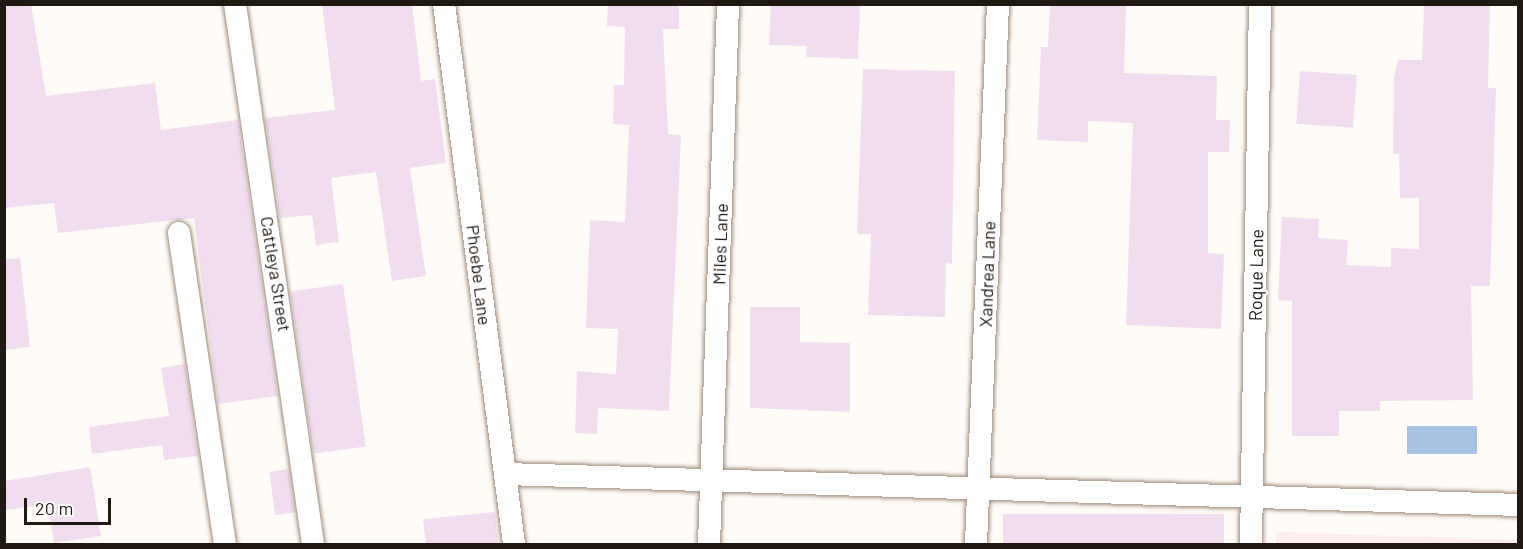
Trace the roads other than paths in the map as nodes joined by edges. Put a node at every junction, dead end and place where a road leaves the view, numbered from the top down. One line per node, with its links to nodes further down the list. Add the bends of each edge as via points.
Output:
1 (235, 4): 13 (street, Cattleya Street)
2 (444, 4): 7 (street, Phoebe Lane)
3 (728, 4): 8 (street, Miles Lane)
4 (998, 4): 9 (street, Xandrea Lane)
5 (1260, 4): 10 (street, Roque Lane)
6 (179, 233): 12 (street)
7 (504, 474): 8 (street); 14 (street, Phoebe Lane)
8 (711, 483): 9 (street); 15 (street, Miles Lane)
9 (978, 490): 10 (street); 16 (street, Xandrea Lane)
10 (1252, 497): 11 (street); 17 (street, Roque Lane)
11 (1518, 505)
12 (225, 544)
13 (313, 544)
14 (514, 544)
15 (709, 544)
16 (976, 544)
17 (1251, 544)

